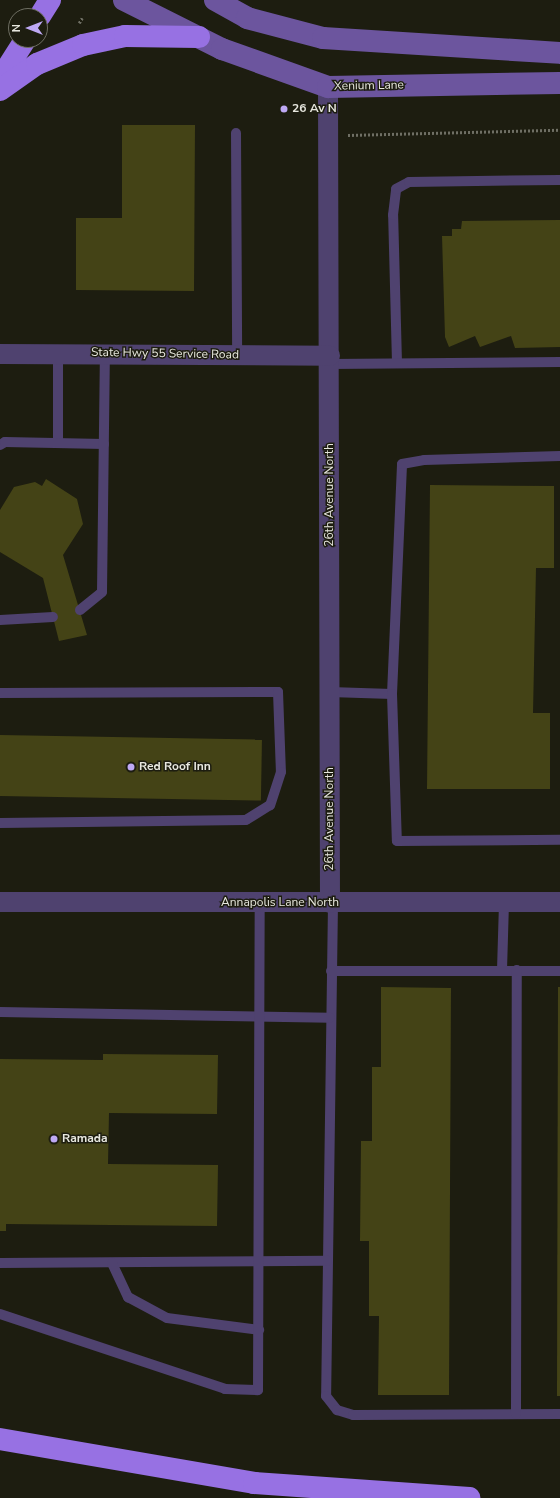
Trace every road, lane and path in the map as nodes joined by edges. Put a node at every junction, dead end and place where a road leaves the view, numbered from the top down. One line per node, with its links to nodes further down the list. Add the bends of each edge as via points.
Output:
1 (124, 0): 3 (main road, Xenium Lane)
2 (215, 0): 5 (main road, via 246,18 323,38)
3 (199, 38): 8 (main road, Xenium Lane, via 222,49); 9 (highway, via 125,36 83,45 37,64)
4 (19, 48): 6 (highway)
5 (560, 53)
6 (0, 79)
7 (560, 83): 8 (main road, Xenium Lane)
8 (328, 87): 12 (street, 26th Avenue North)
9 (0, 90)
10 (560, 130): 12 (path)
11 (236, 133): 17 (lane)
12 (328, 135): 18 (street, 26th Avenue North)
13 (560, 180): 20 (lane, via 409,182 396,189 393,215)
14 (58, 353): 15 (street, State Hwy 55 Service Road); 16 (street, State Hwy 55 Service Road); 21 (lane)
15 (105, 353): 17 (street, State Hwy 55 Service Road); 22 (lane)
16 (0, 354)
17 (237, 355): 18 (street, State Hwy 55 Service Road)
18 (330, 360): 20 (lane); 28 (street, 26th Avenue North)
19 (560, 362): 20 (lane)
20 (397, 364)
21 (58, 443): 22 (lane); 23 (lane, via 5,442)
22 (104, 444): 25 (lane, via 102,592)
23 (0, 445)
24 (560, 456): 30 (lane, via 424,460 402,464)
25 (80, 610)
26 (53, 617): 27 (lane)
27 (0, 620)
28 (330, 692): 30 (lane); 37 (street, 26th Avenue North)
29 (0, 694): 31 (lane, via 278,692 281,772 270,805 246,820)
30 (392, 694): 32 (lane, via 397,841)
31 (0, 823)
32 (560, 840)
33 (0, 902): 34 (street, Annapolis Lane North)
34 (260, 902): 37 (street, Annapolis Lane North); 43 (lane)
35 (504, 902): 36 (street, Annapolis Lane North); 37 (street, Annapolis Lane North); 38 (lane)
36 (560, 902)
37 (331, 903): 40 (lane)
38 (502, 970): 39 (lane); 40 (lane)
39 (517, 970): 41 (lane); 51 (lane)
40 (331, 971): 44 (lane)
41 (560, 971)
42 (0, 1012): 43 (lane)
43 (259, 1016): 44 (lane); 46 (lane)
44 (330, 1018): 45 (lane)
45 (327, 1261): 46 (lane); 51 (lane, via 326,1396 337,1410 353,1415)
46 (260, 1262): 48 (lane); 50 (lane)
47 (0, 1263): 48 (lane)
48 (112, 1263): 50 (lane, via 128,1297 167,1318)
49 (0, 1314): 50 (lane, via 226,1389 258,1390)
50 (259, 1330)
51 (516, 1414): 52 (lane)
52 (560, 1414)
53 (0, 1439): 54 (highway, via 254,1483)
54 (469, 1498)

